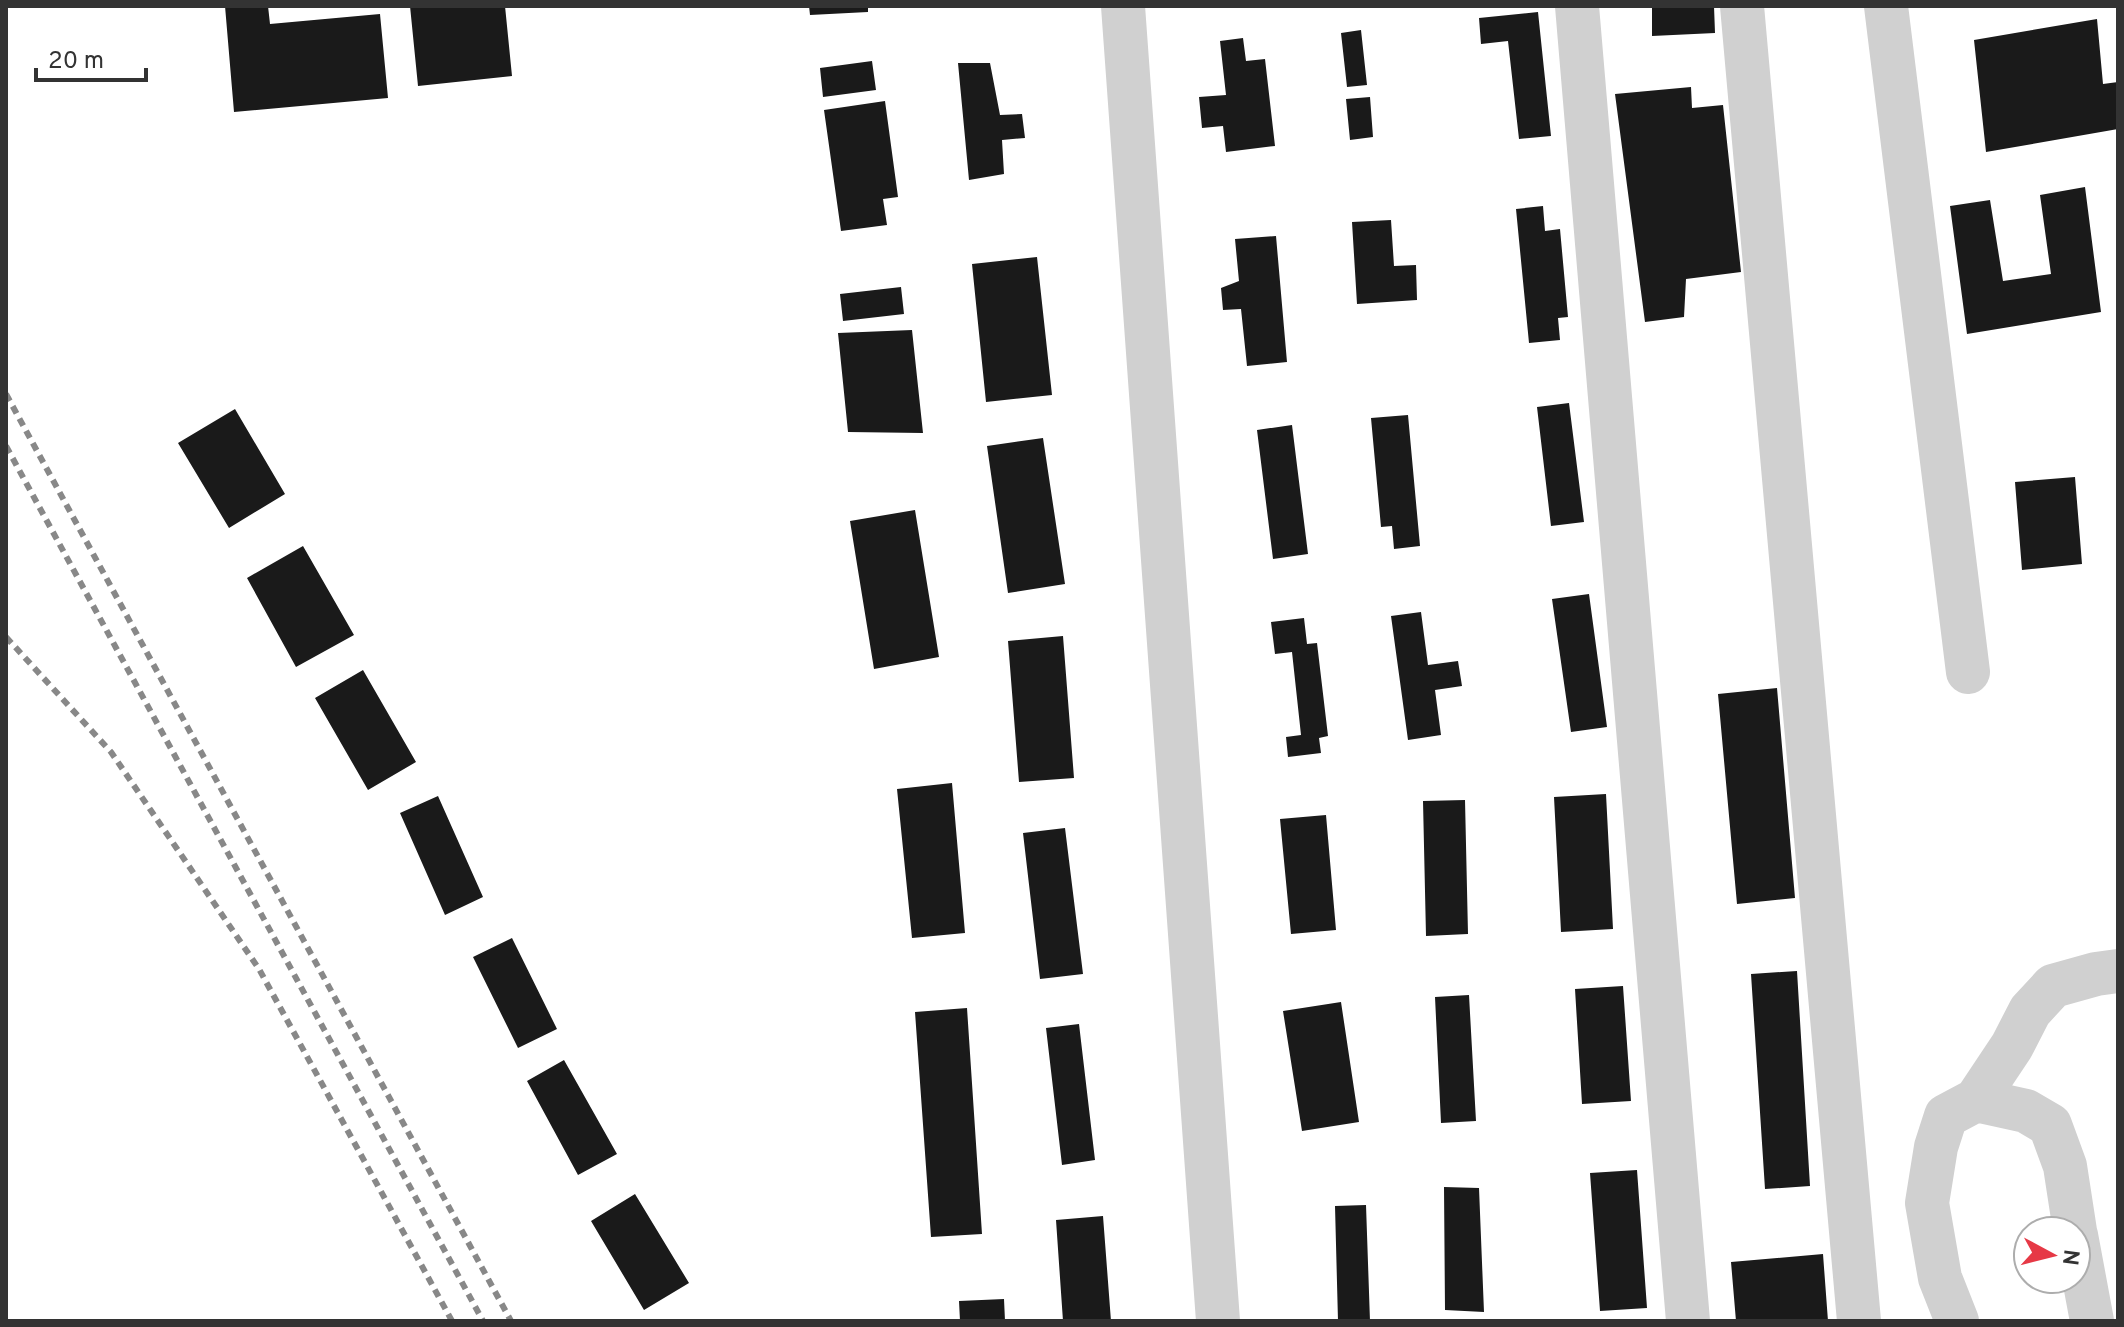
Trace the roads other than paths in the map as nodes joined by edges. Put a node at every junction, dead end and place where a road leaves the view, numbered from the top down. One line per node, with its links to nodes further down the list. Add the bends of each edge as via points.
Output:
1 (1123, 6): 10 (street)
2 (1577, 6): 11 (street)
3 (1742, 6): 12 (street)
4 (1886, 6): 5 (street)
5 (1968, 672)
6 (2118, 971): 7 (street, via 2053,986 2030,1011)
7 (1976, 1100): 8 (street, via 2026,1111 2050,1125 2065,1166); 13 (street, via 1946,1116 1927,1203 1940,1278)
8 (2073, 1215)
9 (2087, 1295): 14 (street)
10 (1218, 1321)
11 (1688, 1321)
12 (1859, 1321)
13 (1957, 1321)
14 (2092, 1321)

